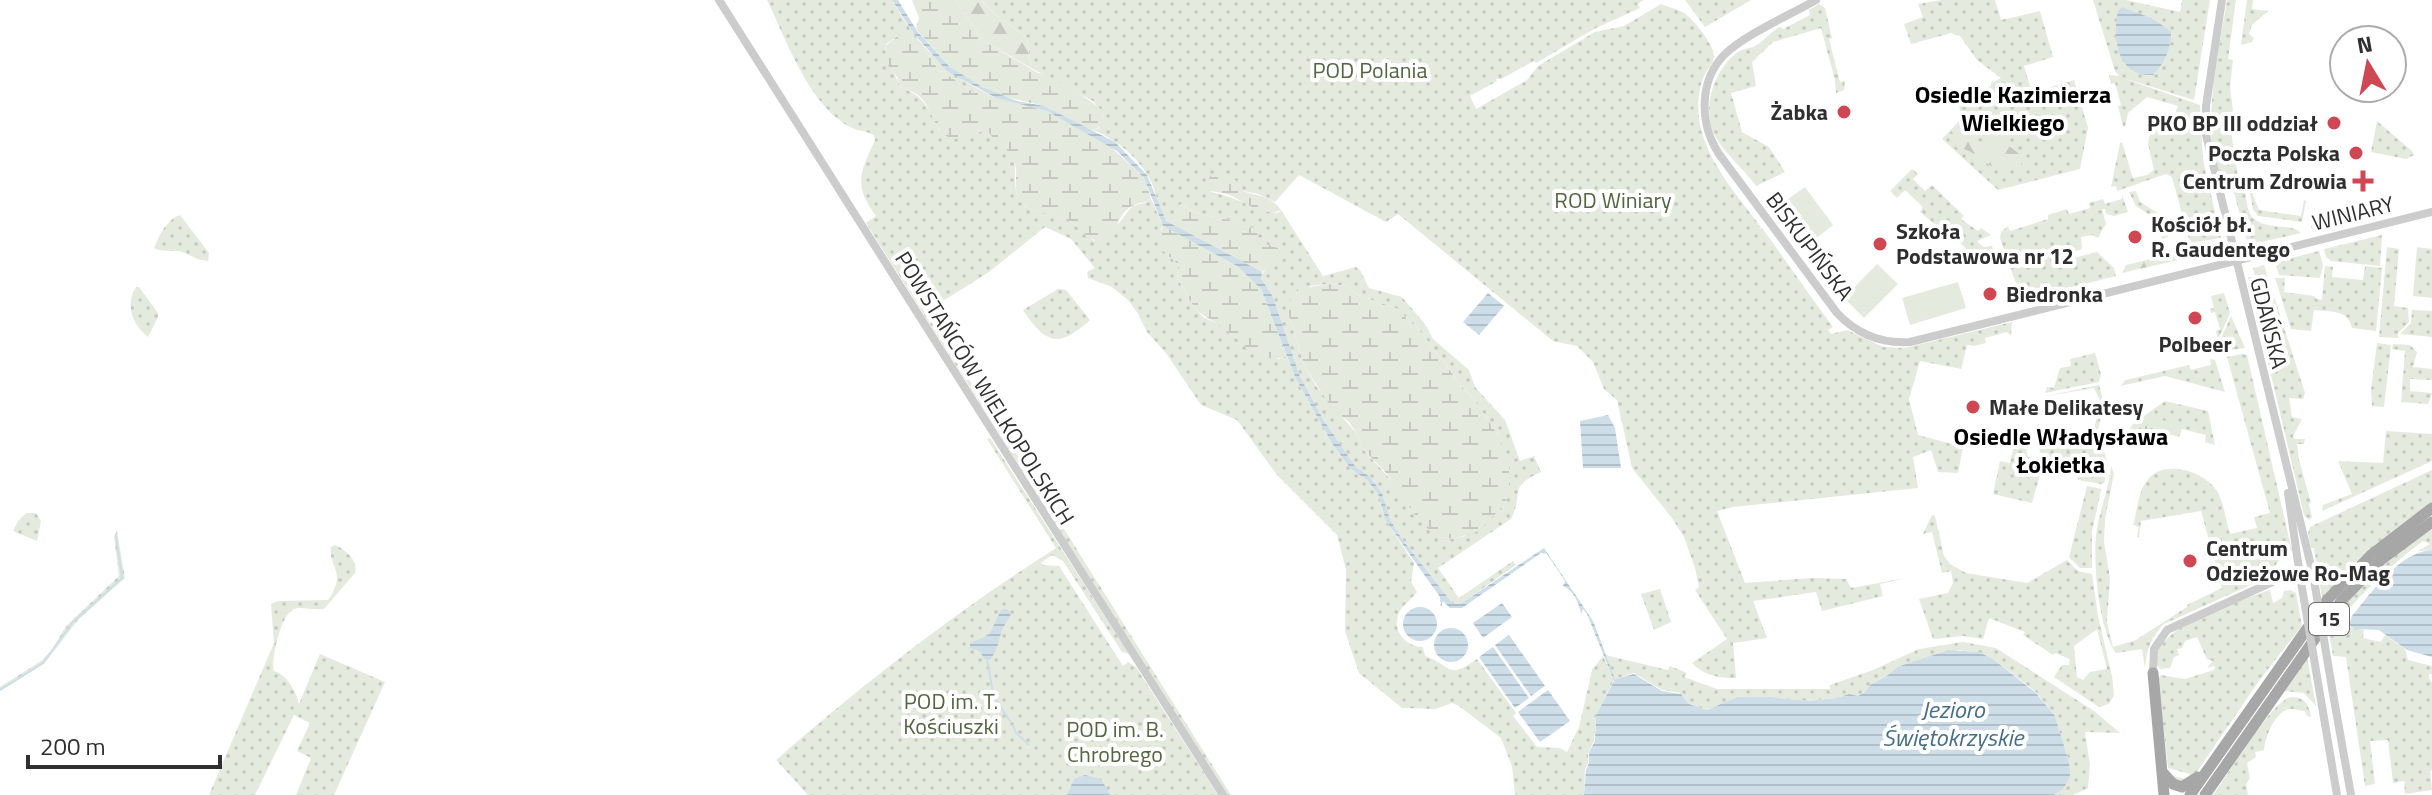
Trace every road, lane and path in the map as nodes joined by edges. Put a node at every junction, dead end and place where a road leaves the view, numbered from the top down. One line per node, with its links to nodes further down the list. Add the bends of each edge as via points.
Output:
1 (719, 0): 15 (street, POWSTAŃCÓW WIELKOPOLSKICH)
2 (1816, 0): 5 (street, BISKUPIŃSKA, via 1721,58 1706,90 1704,113 1719,154 1837,313 1854,328 1876,339 1910,342)
3 (2222, 0): 5 (street, GDAŃSKA, via 2206,135)
4 (2432, 212): 5 (street, WINIARY)
5 (2235, 259): 6 (street, GDAŃSKA)
6 (2285, 465): 9 (street, GDAŃSKA); 10 (street, GDAŃSKA)
7 (2432, 508): 12 (main road, 15, via 2336,589)
8 (2432, 522): 14 (main road, 15, via 2382,559 2342,600)
9 (2313, 574): 10 (street, bridge); 19 (street, GDAŃSKA, bridge)
10 (2300, 576): 11 (street, via 2167,630 2154,649); 18 (street, GDAŃSKA, bridge)
11 (2153, 673): 13 (main road)
12 (2214, 760): 13 (main road, via 2182,787); 17 (main road, 15)
13 (2164, 773): 16 (main road)
14 (2207, 792)
15 (1223, 795)
16 (2164, 795)
17 (2190, 795)
18 (2337, 795)
19 (2351, 795)

